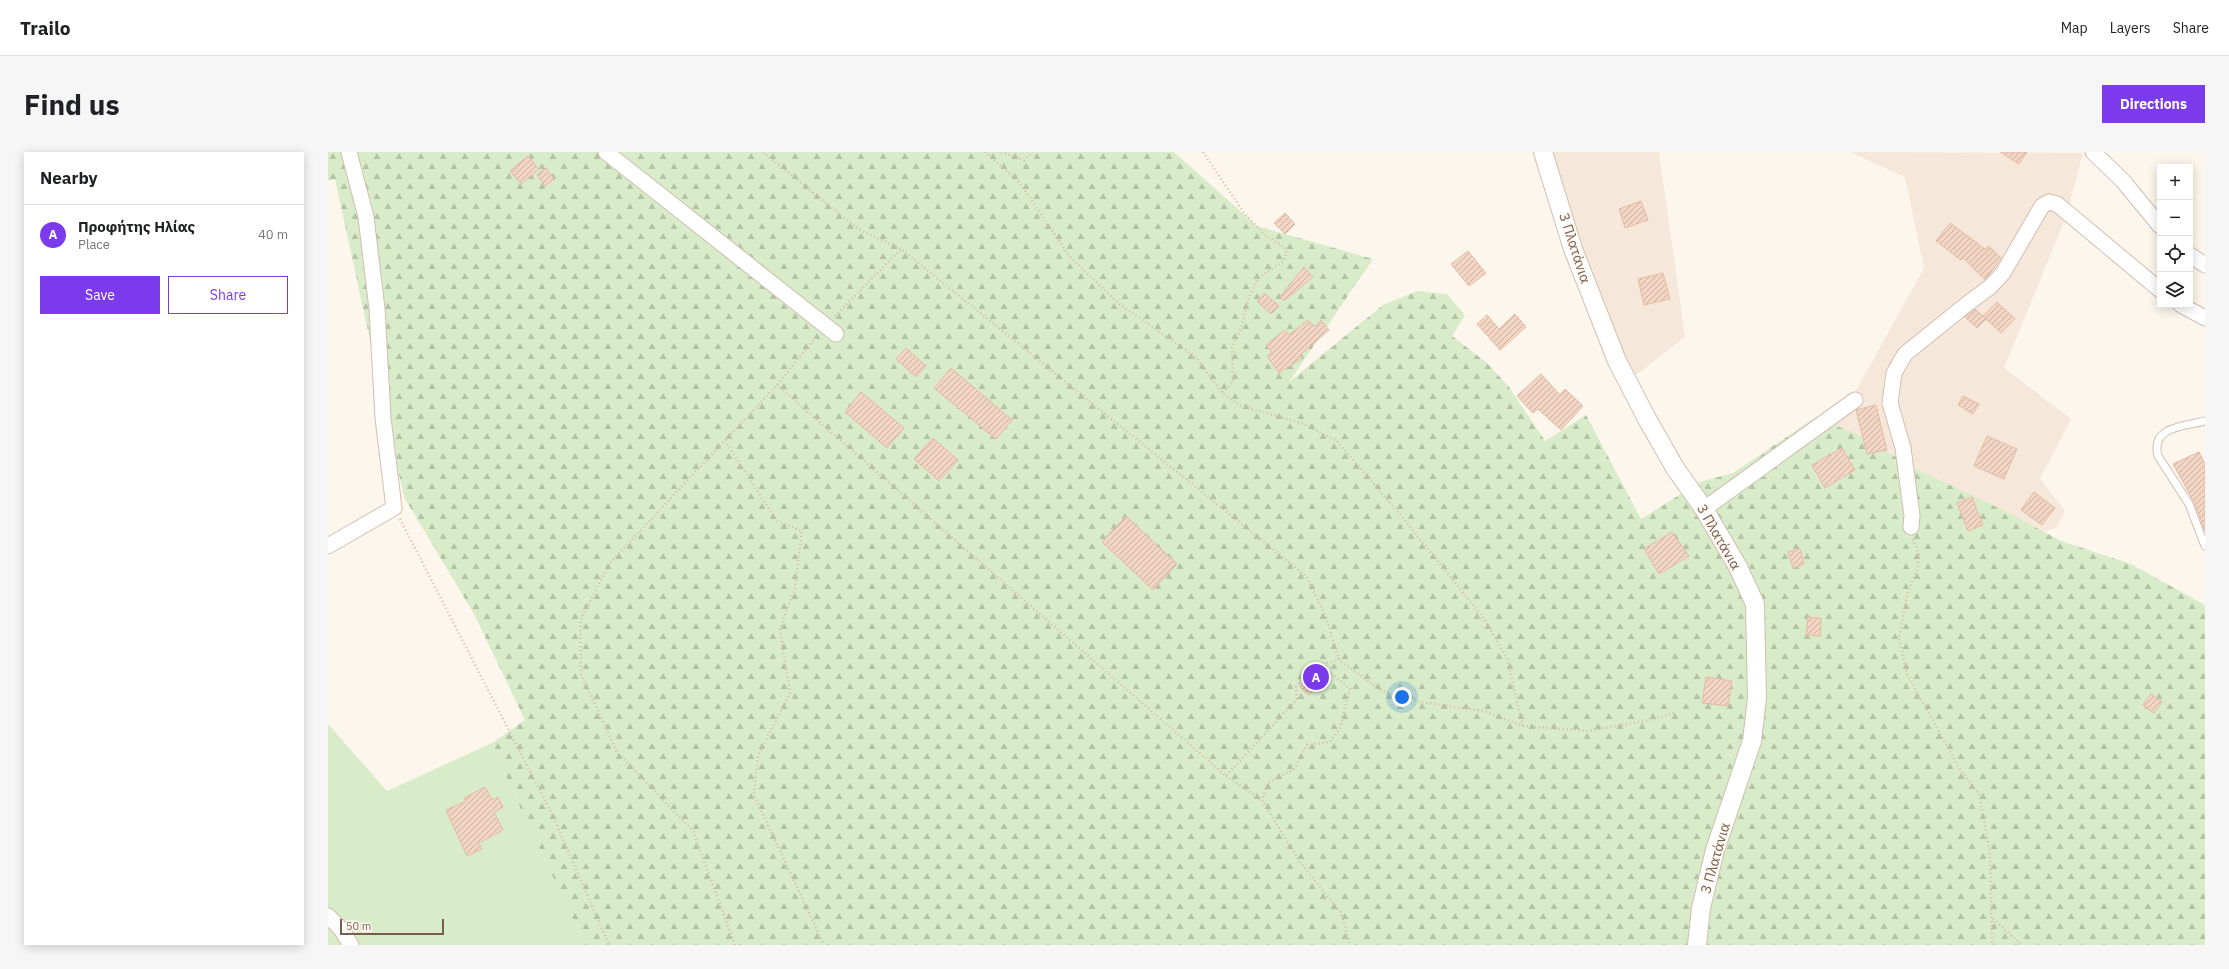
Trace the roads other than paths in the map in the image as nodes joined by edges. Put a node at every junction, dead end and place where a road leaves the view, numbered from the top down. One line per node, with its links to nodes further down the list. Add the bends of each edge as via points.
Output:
1 (349, 152): 16 (street, via 367,225 377,309 383,418 394,508)
2 (606, 152): 11 (street)
3 (1543, 152): 14 (street, 3 Πλατάνια, via 1573,249 1617,361 1672,461)
4 (2093, 152): 5 (street, via 2123,181)
5 (2157, 222)
6 (2193, 257): 7 (street)
7 (2205, 265)
8 (2157, 288): 15 (street, via 2056,204 2049,202 2042,206 2004,273 1905,354 1894,373 1890,403 1903,448 1912,516)
9 (2187, 308): 10 (street)
10 (2205, 318)
11 (830, 330)
12 (1855, 400): 14 (street)
13 (2205, 420): 17 (lane, via 2168,430 2158,441 2157,451 2189,504)
14 (1704, 508): 20 (street, 3 Πλατάνια, via 1738,567 1755,604 1757,698 1752,741 1715,850 1701,908)
15 (1911, 527)
16 (328, 546)
17 (2205, 546)
18 (328, 916): 19 (street, via 341,929)
19 (351, 945)
20 (1697, 945)

